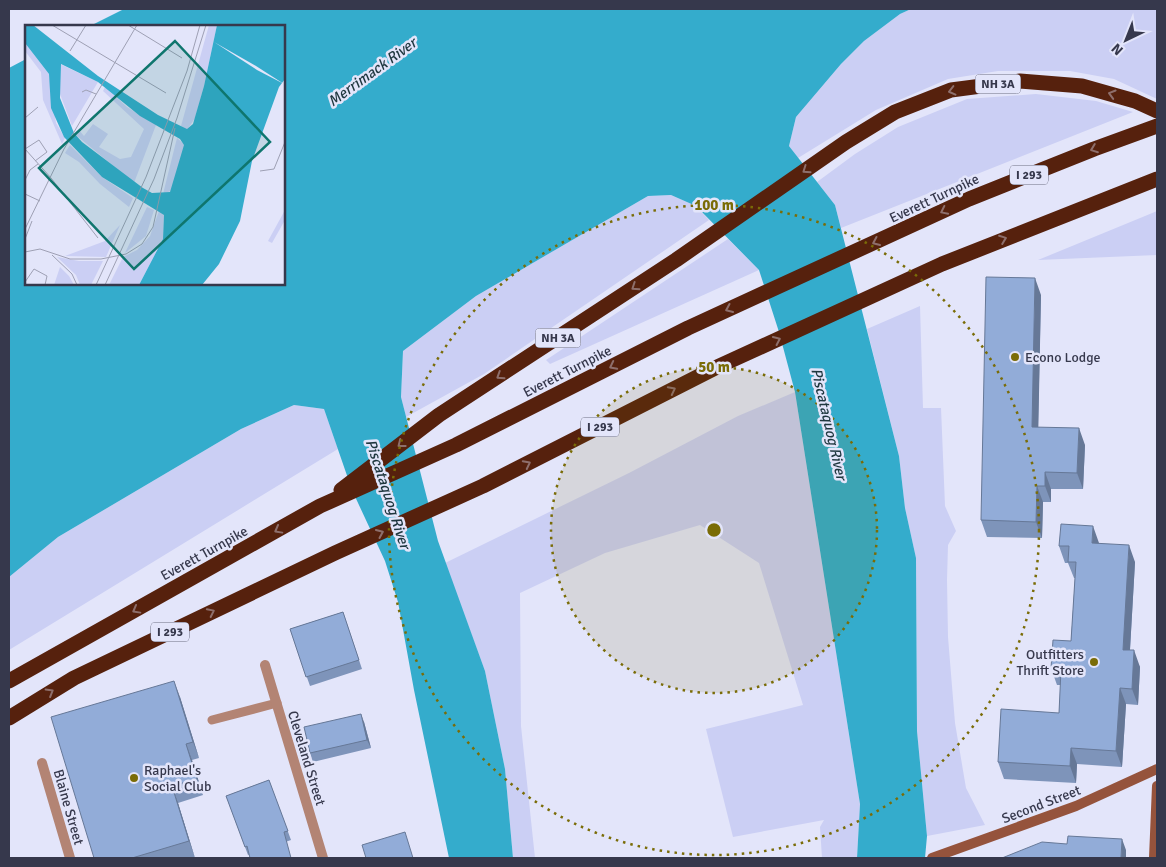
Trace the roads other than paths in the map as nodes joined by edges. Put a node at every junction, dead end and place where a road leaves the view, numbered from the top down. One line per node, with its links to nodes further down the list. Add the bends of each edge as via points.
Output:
1 (1157, 111): 4 (highway, NH 3A, one-way to 4, via 1135,100 1082,86 1020,81 951,90 895,112 439,415)
2 (1157, 126): 4 (highway, Everett Turnpike / I 293, one-way to 4, via 969,199 688,328 456,445)
3 (1157, 179): 8 (highway, I 293, one-way to 3, via 74,678 483,486 717,367 942,264)
4 (320, 506): 6 (highway, Everett Turnpike / I 293, one-way to 6)
5 (265, 665): 7 (street, Cleveland Street)
6 (9, 682)
7 (277, 703): 9 (lane); 14 (street, Cleveland Street)
8 (9, 718)
9 (212, 720)
10 (42, 763): 13 (street, Blaine Street)
11 (1157, 770): 15 (main road, Second Street, via 1076,806)
12 (1157, 786): 16 (main road)
13 (70, 858)
14 (323, 858)
15 (932, 858)
16 (1154, 858)

